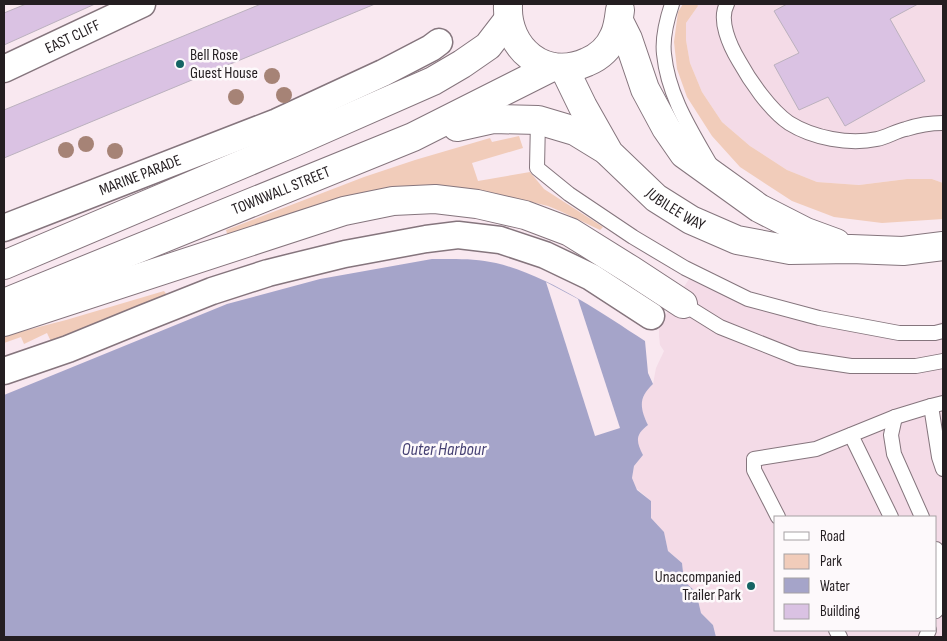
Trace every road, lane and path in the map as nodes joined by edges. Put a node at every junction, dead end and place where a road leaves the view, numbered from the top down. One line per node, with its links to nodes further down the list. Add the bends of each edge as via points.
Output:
1 (142, 4): 8 (street, EAST CLIFF)
2 (672, 4): 16 (lane, via 664,33 670,87 684,119)
3 (727, 4): 12 (lane, via 726,30 736,57 770,106 788,122 824,137 848,142 877,139 906,128)
4 (508, 12): 7 (highway, via 518,45 539,62); 10 (highway, via 488,46 432,81)
5 (619, 12): 7 (highway, TOWNWALL STREET, via 614,36 606,49 580,65); 16 (highway, JUBILEE WAY, via 645,89 666,128 684,154)
6 (439, 42): 9 (street, MARINE PARADE)
7 (558, 67): 14 (highway, TOWNWALL STREET); 15 (highway, JUBILEE WAY)
8 (4, 68)
9 (382, 73): 10 (street); 13 (street, MARINE PARADE)
10 (395, 98): 13 (highway)
11 (538, 120): 14 (highway, via 493,119); 15 (highway, via 576,131); 25 (lane, via 532,157 537,168 569,194 685,268 748,299 819,318 899,333)
12 (943, 123)
13 (284, 132): 17 (street, MARINE PARADE); 20 (highway)
14 (413, 137): 21 (highway, TOWNWALL STREET)
15 (609, 152): 19 (highway, JUBILEE WAY, via 656,198 690,220 737,240 790,250)
16 (718, 178): 19 (highway, JUBILEE WAY, via 759,208 806,232)
17 (4, 228)
18 (943, 246): 19 (highway, JUBILEE WAY, via 903,251)
19 (851, 249)
20 (4, 265)
21 (4, 303)
22 (683, 304): 24 (highway, via 570,232 526,214 436,199 393,201 344,212); 26 (lane, via 720,326 798,358 851,366 916,366)
23 (651, 316): 27 (street, via 591,277 545,255 500,240 458,235 346,254 268,274 212,291)
24 (4, 322)
25 (943, 331)
26 (943, 361)
27 (4, 371)
28 (937, 404): 29 (lane); 31 (lane, via 939,457)
29 (895, 417): 30 (lane); 34 (lane, via 890,435 894,454)
30 (850, 435): 32 (lane, via 816,449 754,459 754,470); 33 (lane)
31 (943, 469)
32 (777, 516)
33 (890, 516)
34 (922, 516)
35 (937, 550): 36 (lane, via 941,584)
36 (937, 603)

